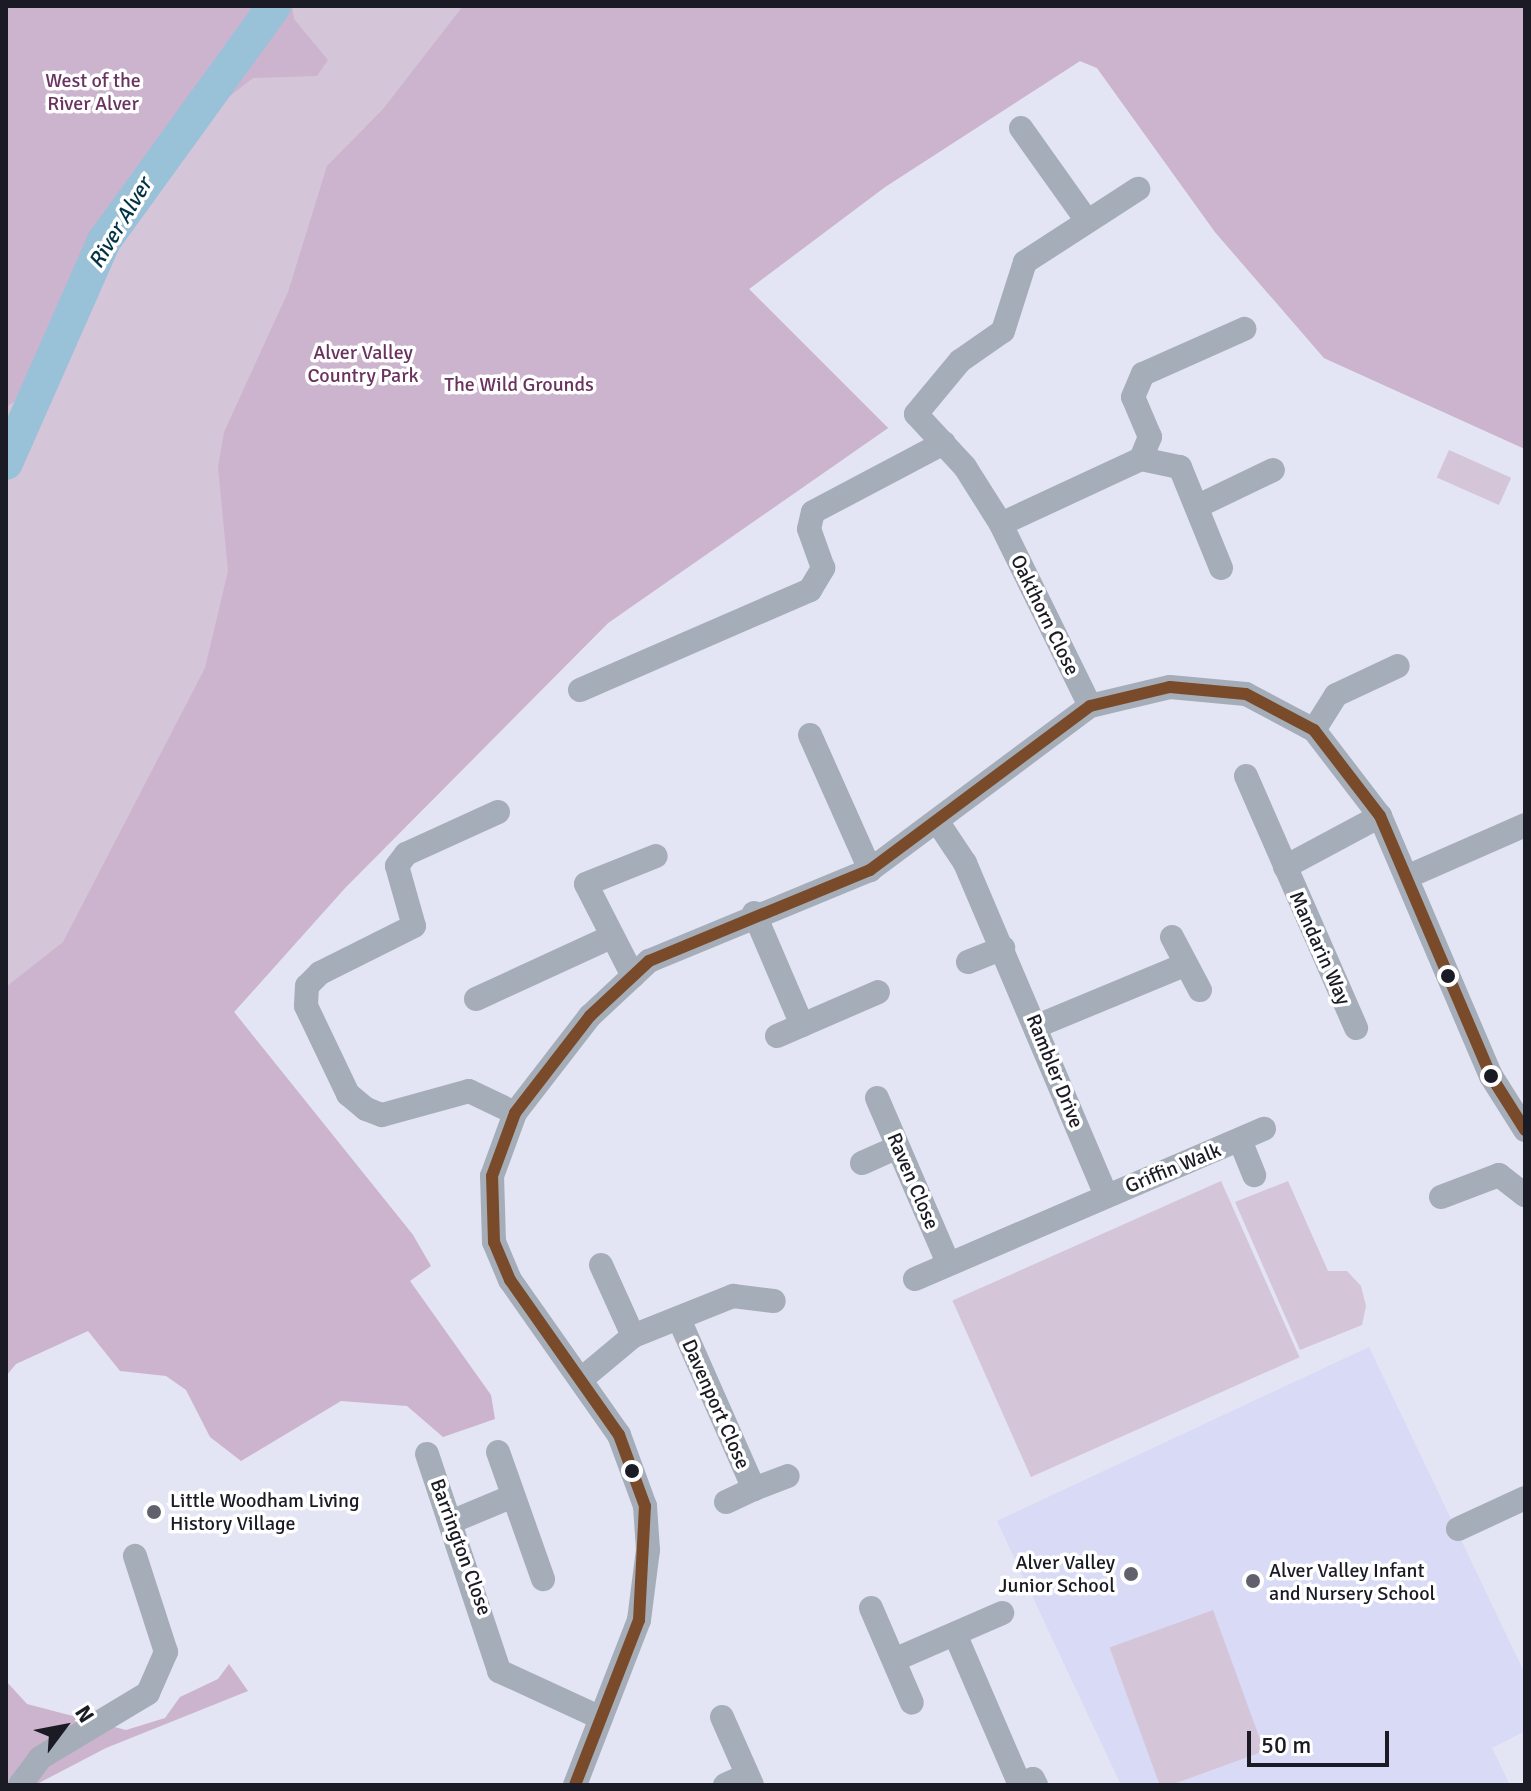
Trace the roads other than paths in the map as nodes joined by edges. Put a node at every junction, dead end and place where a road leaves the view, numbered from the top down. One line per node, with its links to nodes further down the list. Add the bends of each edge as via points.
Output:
1 (1021, 128): 3 (street)
2 (1138, 189): 3 (street)
3 (1085, 218): 5 (street, Oakthorn Close, via 1025,262 1003,331 960,361 916,414)
4 (1244, 329): 6 (street, via 1143,374 1133,397 1150,437)
5 (944, 443): 9 (street, Oakthorn Close); 12 (street, via 813,512 809,529 823,568 810,590)
6 (1141, 459): 8 (street, via 1180,467); 9 (street)
7 (1273, 470): 8 (street)
8 (1198, 506): 10 (street)
9 (1001, 524): 13 (street, Oakthorn Close)
10 (1221, 568)
11 (1398, 666): 14 (street, via 1336,695)
12 (580, 690)
13 (1090, 706): 14 (street, via 1133,692 1205,687 1246,694); 19 (street, via 1027,747)
14 (1314, 730): 18 (street)
15 (810, 735): 23 (street)
16 (1246, 776): 22 (street, Mandarin Way)
17 (498, 812): 40 (street, via 406,854 397,866 414,926 307,986 306,1006 348,1094 366,1109 382,1115 469,1091)
18 (1380, 816): 22 (street, Mandarin Way); 24 (street)
19 (939, 824): 23 (street); 28 (street, Rambler Drive, via 965,863)
20 (1525, 825): 24 (street)
21 (656, 856): 26 (street, via 586,884)
22 (1285, 867): 37 (street, Mandarin Way)
23 (870, 870): 25 (street)
24 (1409, 876): 42 (street, via 1491,1076)
25 (754, 913): 31 (street); 35 (street)
26 (611, 937): 31 (street); 34 (street)
27 (1172, 937): 30 (street)
28 (1003, 948): 29 (street); 36 (street, Rambler Drive)
29 (968, 962)
30 (1184, 965): 32 (street); 36 (street)
31 (633, 976): 40 (street, via 590,1016)
32 (1200, 990)
33 (878, 992): 35 (street)
34 (476, 999)
35 (802, 1025): 38 (street)
36 (1037, 1026): 47 (street, Rambler Drive)
37 (1356, 1028)
38 (777, 1036)
39 (877, 1098): 44 (street, Raven Close)
40 (515, 1113): 56 (street, via 492,1176 494,1242 531,1314)
41 (1264, 1129): 43 (street, Griffin Walk)
42 (1525, 1130)
43 (1240, 1140): 46 (street, Griffin Walk); 47 (street, Griffin Walk)
44 (898, 1147): 45 (street); 50 (street, Raven Close)
45 (862, 1163)
46 (1254, 1175)
47 (1106, 1195): 50 (street)
48 (1525, 1195): 49 (street, via 1499,1175)
49 (1441, 1197)
50 (948, 1263): 52 (street)
51 (601, 1265): 55 (street)
52 (915, 1279)
53 (774, 1301): 54 (street, via 733,1296)
54 (679, 1319): 55 (street); 60 (street, Davenport Close)
55 (633, 1336): 56 (street)
56 (584, 1377): 74 (street, via 636,1473 648,1550 639,1620)
57 (498, 1452): 61 (street)
58 (427, 1454): 64 (street, Barrington Close)
59 (788, 1476): 60 (street, Davenport Close)
60 (754, 1489): 63 (street, Davenport Close)
61 (513, 1496): 64 (street); 67 (street)
62 (1525, 1498): 65 (street)
63 (726, 1502)
64 (453, 1521): 74 (street, Barrington Close, via 499,1671)
65 (1458, 1529)
66 (135, 1556): 76 (street, via 166,1652 148,1693 40,1758)
67 (543, 1579)
68 (871, 1608): 71 (street)
69 (1002, 1613): 70 (street)
70 (955, 1634): 71 (street); 78 (street, via 1020,1785 1033,1779)
71 (894, 1660): 72 (street)
72 (912, 1703)
73 (722, 1717): 75 (street)
74 (601, 1718): 77 (street)
75 (741, 1782)
76 (20, 1785)
77 (575, 1785)
78 (1036, 1785)

